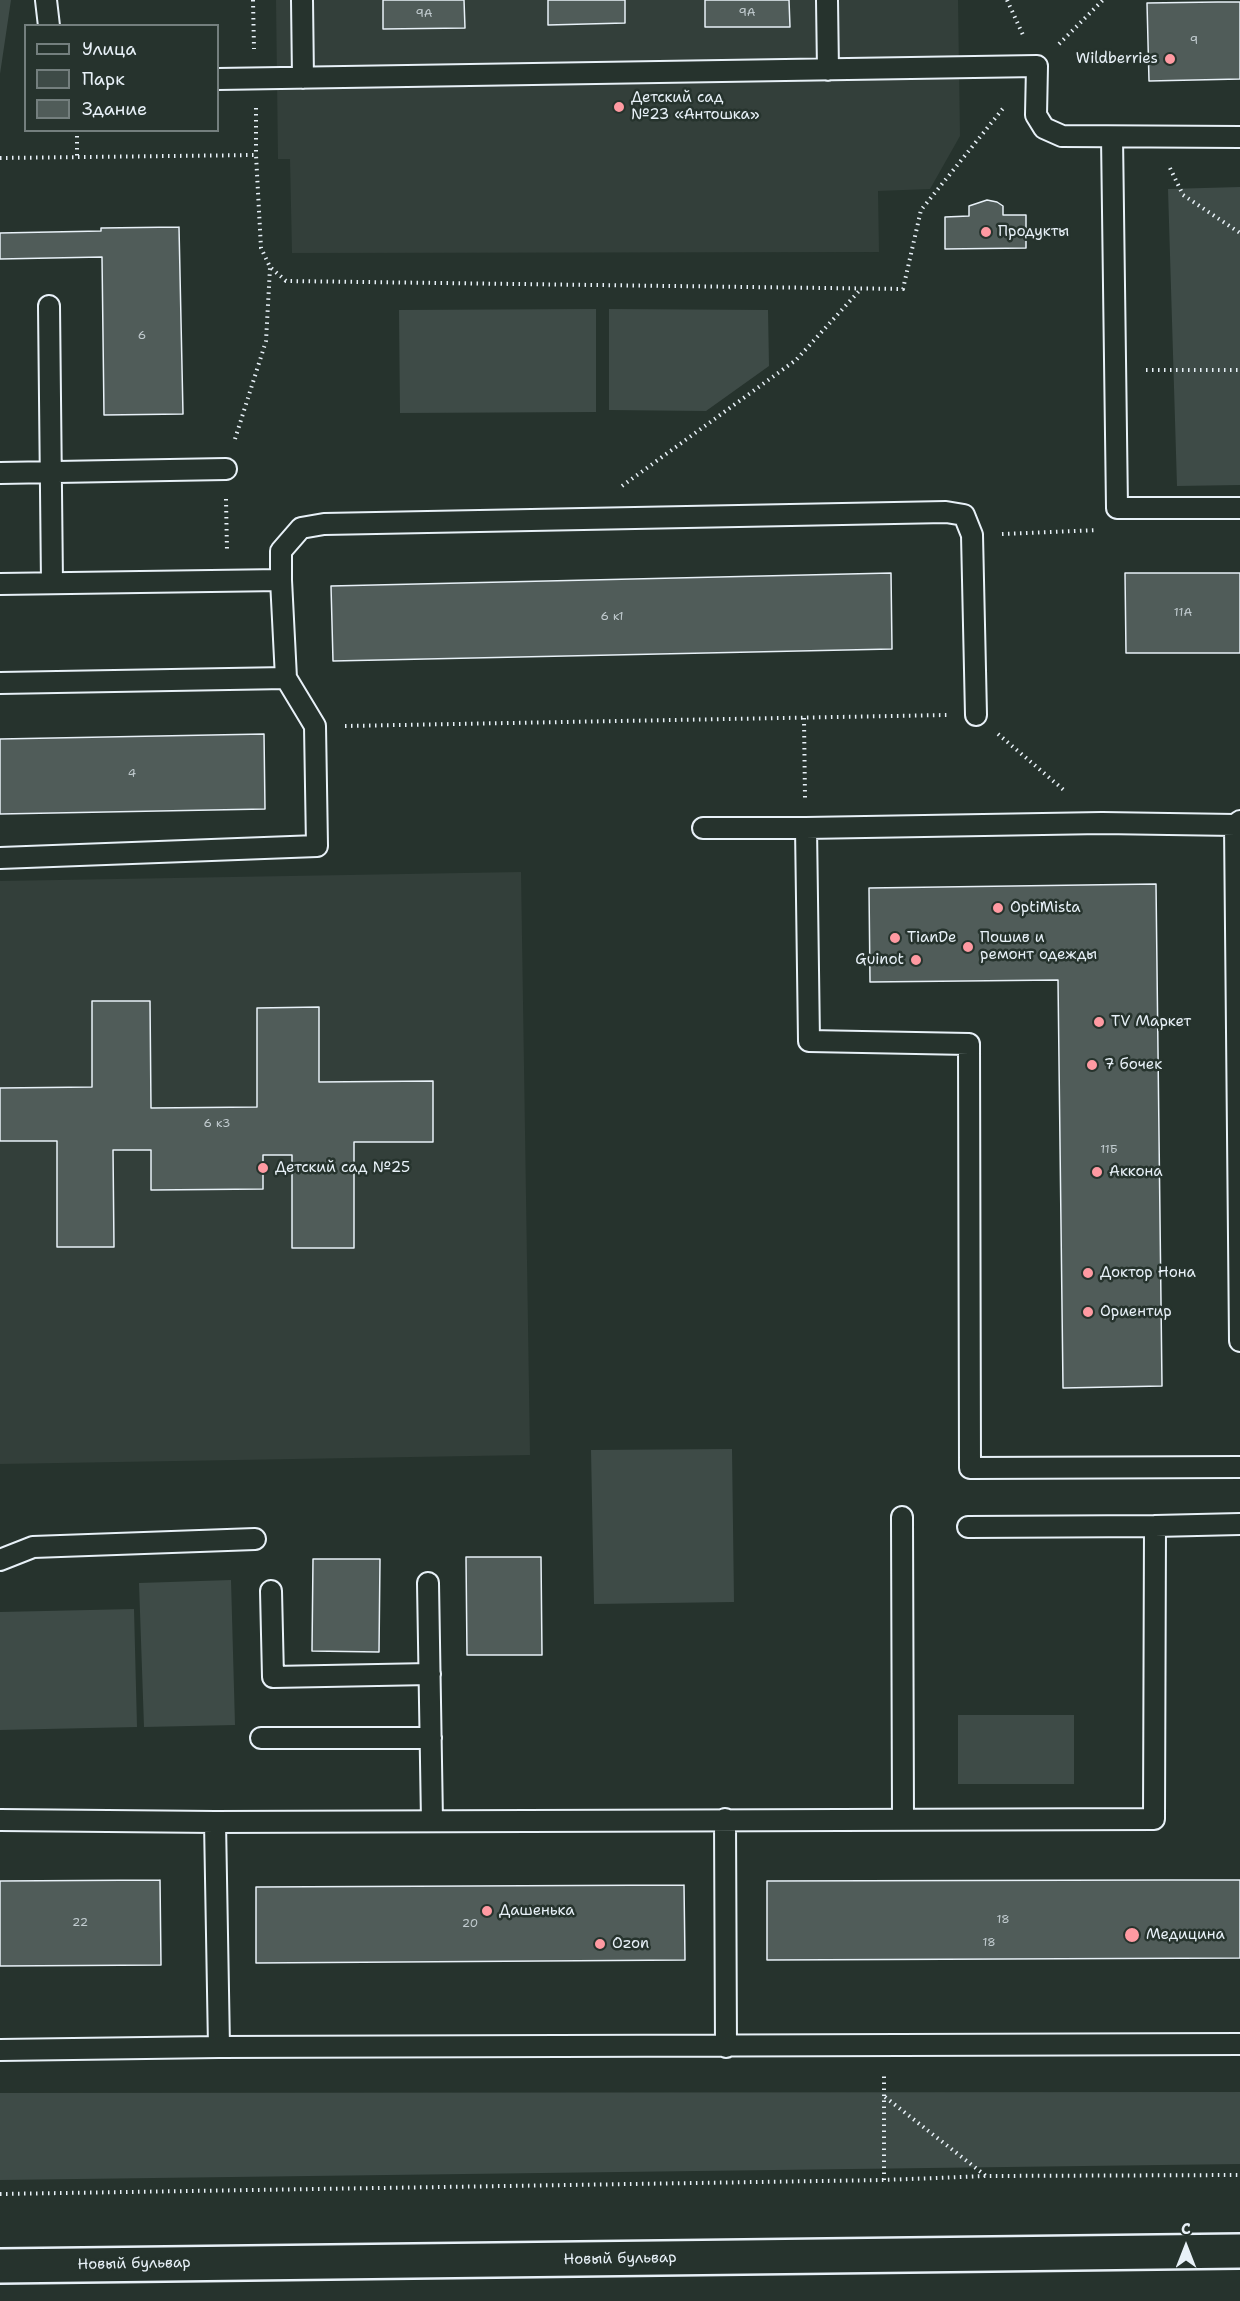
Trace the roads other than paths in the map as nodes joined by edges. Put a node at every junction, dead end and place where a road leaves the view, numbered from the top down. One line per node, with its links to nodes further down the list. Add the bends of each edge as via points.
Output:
1 (46, 0): 4 (lane)
2 (302, 0): 6 (lane)
3 (827, 0): 5 (lane)
4 (49, 24)
5 (828, 70): 6 (lane); 8 (lane, via 1037,66 1036,114 1044,128 1062,136)
6 (303, 78): 7 (lane)
7 (219, 79)
8 (1112, 137): 9 (lane); 14 (lane, via 1117,508)
9 (1240, 137)
10 (49, 306): 12 (lane)
11 (226, 468): 12 (lane)
12 (51, 472): 13 (lane); 16 (lane)
13 (0, 473)
14 (1240, 508)
15 (281, 580): 16 (lane); 18 (lane); 20 (lane, via 281,551 301,528 324,524 946,512 964,515 972,535)
16 (52, 583): 17 (lane)
17 (0, 584)
18 (286, 678): 19 (lane); 24 (lane, via 315,726 316,846)
19 (0, 683)
20 (976, 715)
21 (1237, 823): 23 (lane); 25 (lane)
22 (703, 828): 23 (lane)
23 (806, 828): 26 (lane, via 809,1041 969,1044 970,1468)
24 (0, 858)
25 (1240, 1341)
26 (1240, 1467)
27 (902, 1517): 39 (lane)
28 (1240, 1524): 29 (lane)
29 (1155, 1526): 30 (lane); 39 (lane, via 1154,1819)
30 (968, 1527)
31 (255, 1539): 32 (lane, via 33,1547)
32 (0, 1560)
33 (428, 1583): 35 (lane)
34 (271, 1591): 35 (lane, via 273,1677)
35 (430, 1674): 37 (lane)
36 (261, 1738): 37 (lane)
37 (431, 1738): 41 (lane)
38 (725, 1819): 39 (lane); 41 (lane); 45 (lane)
39 (903, 1819)
40 (0, 1820): 42 (lane)
41 (432, 1821): 42 (lane)
42 (215, 1822): 44 (lane)
43 (1240, 2044): 45 (lane)
44 (219, 2047): 45 (lane); 46 (lane)
45 (726, 2047)
46 (0, 2050)
47 (1240, 2251): 48 (main road, Новый бульвар)
48 (0, 2266)

